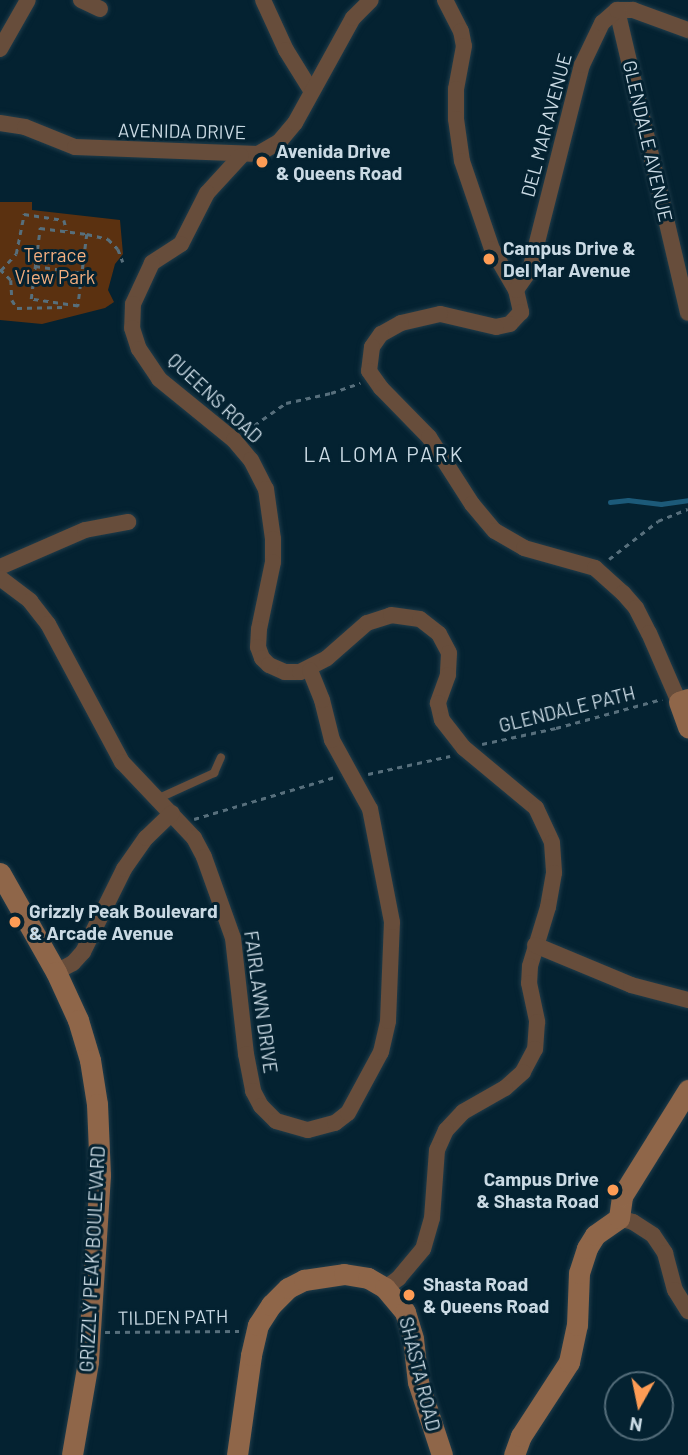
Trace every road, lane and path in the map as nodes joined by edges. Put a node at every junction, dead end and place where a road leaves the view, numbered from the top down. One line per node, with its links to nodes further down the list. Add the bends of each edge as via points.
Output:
1 (28, 0): 9 (street)
2 (81, 0): 6 (street)
3 (263, 0): 10 (street)
4 (371, 0): 10 (street, AVENIDA DRIVE, via 353,18)
5 (445, 0): 19 (street, via 464,47 456,89 462,161 492,250)
6 (100, 9)
7 (617, 10): 8 (street, via 650,13); 19 (street, DEL MAR AVENUE, via 602,23 582,65 530,270); 21 (street, GLENDALE AVENUE)
8 (688, 30)
9 (0, 49)
10 (312, 92): 12 (street, AVENIDA DRIVE, via 279,142 258,154)
11 (0, 123): 12 (street, AVENIDA DRIVE, via 25,127 75,147)
12 (242, 156): 23 (street, QUEENS ROAD, via 207,193 181,244 152,263 133,304 132,328 139,349 159,379)
13 (67, 231): 14 (path); 16 (path, via 40,228); 17 (path, via 64,220 24,214 16,254)
14 (88, 234): 15 (path, via 108,239); 18 (path)
15 (123, 262)
16 (35, 265): 18 (path); 20 (path, via 31,299)
17 (1, 270): 20 (path, via 10,280 17,308)
18 (84, 273): 20 (path, via 78,306)
19 (516, 290): 22 (street, via 521,312 510,324 496,327 440,314 417,317 382,334 372,347)
20 (66, 306)
21 (688, 313)
22 (372, 377): 23 (path, via 331,393 286,402); 27 (street, via 429,437 495,531 524,548)
23 (234, 440): 29 (street, QUEENS ROAD, via 266,489 271,514 273,562 258,647 269,665 285,672)
24 (688, 509): 27 (path, via 658,521)
25 (128, 522): 26 (street, via 85,530)
26 (0, 567)
27 (595, 568): 30 (street, via 636,608)
28 (0, 578): 36 (street, FAIRLAWN DRIVE, via 30,601 48,624 122,762)
29 (310, 670): 32 (street, via 367,623 391,615 419,620 439,634 449,653 439,712); 34 (street, FAIRLAWN DRIVE)
30 (681, 699): 31 (street); 32 (path, GLENDALE PATH)
31 (688, 727)
32 (459, 751): 35 (path, GLENDALE PATH); 40 (street, via 527,798 544,819 554,873)
33 (221, 757): 36 (lane, via 214,773)
34 (343, 761): 37 (street, FAIRLAWN DRIVE, via 369,809 377,838 393,922 391,984 383,1041 367,1083 348,1113 319,1129 295,1129 276,1121 253,1091 233,938 204,857); 38 (path, via 337,764 337,776)
35 (371, 774)
36 (157, 799): 37 (street, FAIRLAWN DRIVE)
37 (172, 813): 41 (street, via 124,869 83,952)
38 (205, 815)
39 (0, 873): 41 (street, GRIZZLY PEAK BOULEVARD)
40 (535, 945): 42 (street, via 618,981); 45 (street, via 529,983 537,1036 530,1061 505,1088 463,1112 446,1130 437,1150 432,1218 423,1249)
41 (56, 972): 48 (street, GRIZZLY PEAK BOULEVARD, via 78,1020 97,1104 100,1175)
42 (688, 1000)
43 (688, 1090): 44 (street, via 622,1196)
44 (619, 1219): 46 (street, via 653,1235); 52 (street, via 595,1235 587,1248 569,1362 521,1436)
45 (385, 1288): 47 (street, via 368,1278 344,1274 304,1280 271,1305); 51 (street, SHASTA ROAD, via 408,1320 418,1382)
46 (688, 1311)
47 (256, 1331): 48 (path, TILDEN PATH); 50 (street)
48 (90, 1332): 49 (street, GRIZZLY PEAK BOULEVARD)
49 (72, 1455)
50 (237, 1455)
51 (442, 1455)
52 (514, 1455)

